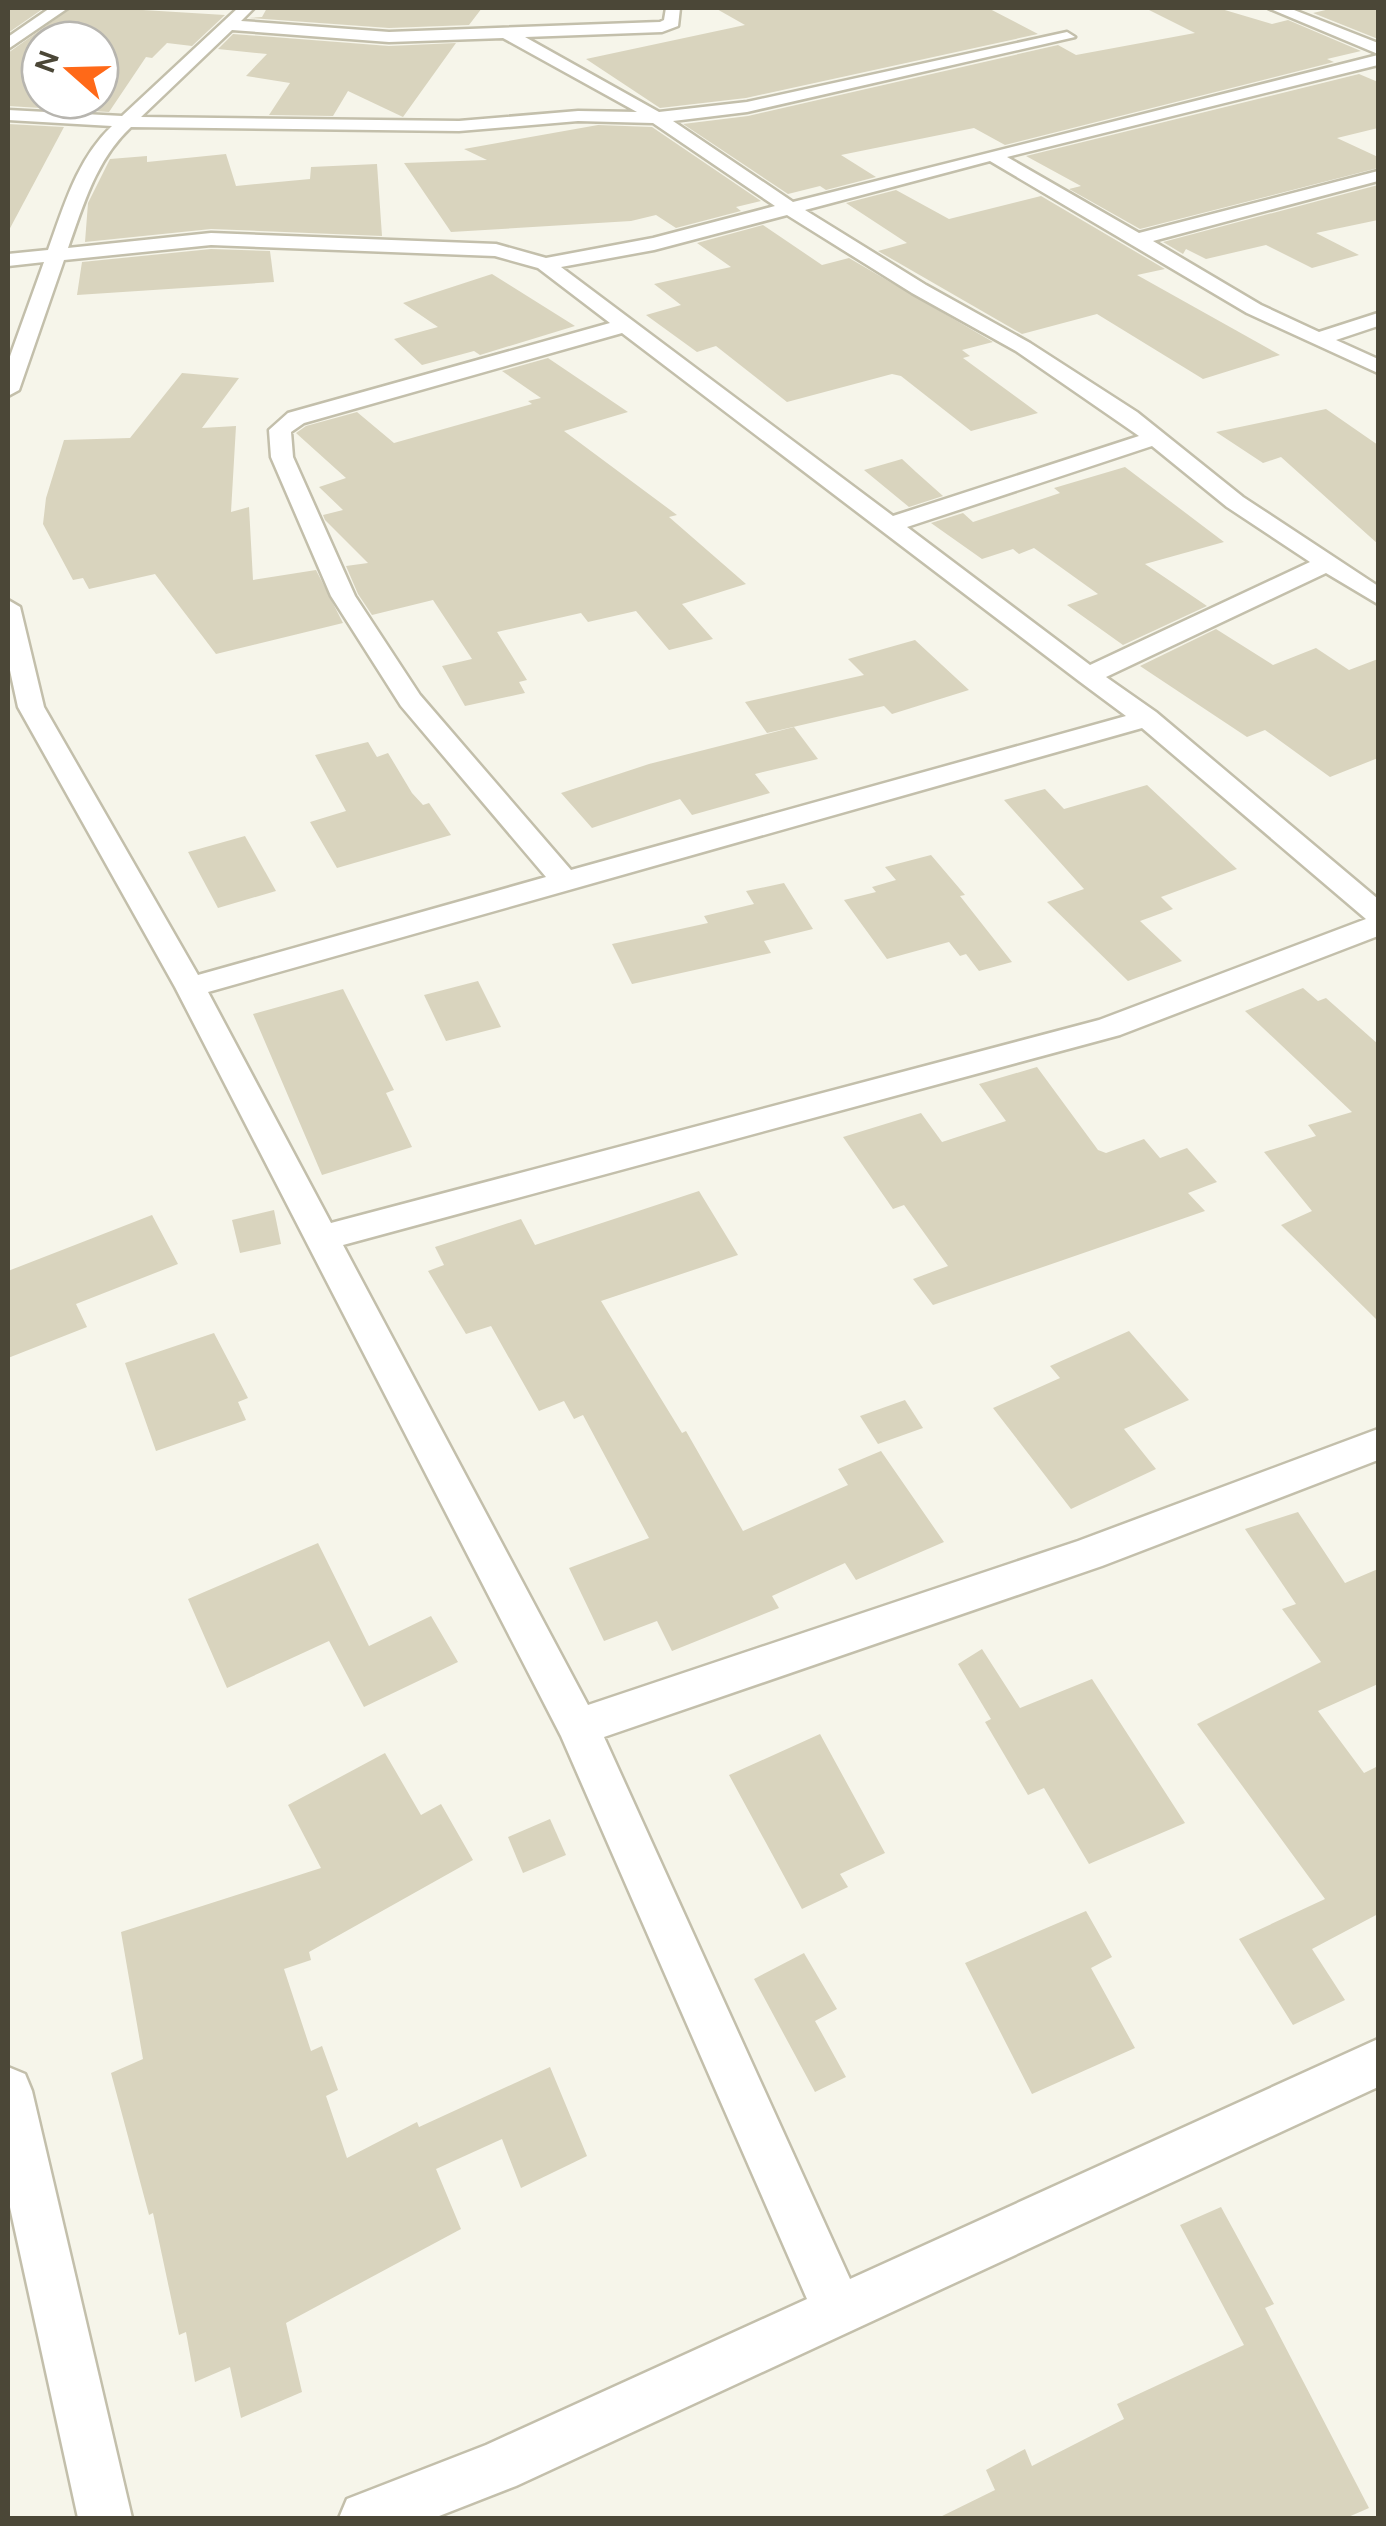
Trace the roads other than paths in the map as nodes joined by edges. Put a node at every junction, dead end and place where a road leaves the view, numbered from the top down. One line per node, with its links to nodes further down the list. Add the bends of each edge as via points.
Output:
1 (60, 8): 8 (street)
2 (246, 8): 5 (street)
3 (673, 8): 6 (street, via 672,23 662,27)
4 (1276, 8): 9 (street)
5 (230, 25): 6 (street, via 389,37); 13 (street)
6 (508, 34): 12 (street)
7 (1067, 37): 12 (street, via 748,107)
8 (8, 44)
9 (1378, 49)
10 (1378, 60): 14 (street)
11 (8, 115): 13 (street)
12 (654, 118): 13 (street, via 578,116 459,126); 16 (street)
13 (131, 120): 18 (street, via 104,142)
14 (992, 155): 16 (street); 17 (street)
15 (1378, 176): 17 (street)
16 (791, 210): 20 (street); 26 (street, via 1023,348)
17 (1140, 239): 23 (street, via 1254,309)
18 (54, 258): 19 (street); 20 (street, via 211,239 496,250); 25 (street)
19 (8, 260)
20 (545, 264): 22 (street)
21 (1378, 319): 23 (street)
22 (626, 325): 27 (street); 34 (street, via 296,418 280,430 282,457 343,596 410,700)
23 (1321, 338): 24 (street)
24 (1378, 367)
25 (8, 390)
26 (1152, 439): 27 (street); 28 (street)
27 (893, 524): 31 (street)
28 (1330, 562): 29 (street); 31 (street)
29 (1378, 597)
30 (8, 607): 32 (street)
31 (1088, 676): 33 (street)
32 (19, 710): 37 (street)
33 (1147, 718): 34 (street); 35 (street)
34 (564, 880): 37 (street)
35 (1378, 914)
36 (1378, 925): 38 (street, via 1109,1028)
37 (190, 987): 38 (street)
38 (323, 1238): 40 (street)
39 (1378, 1444): 40 (street, via 1088,1554)
40 (578, 1727): 43 (street)
41 (1378, 2063): 43 (street)
42 (8, 2091): 44 (street)
43 (840, 2312): 45 (street, via 496,2467)
44 (105, 2518)
45 (366, 2518)

